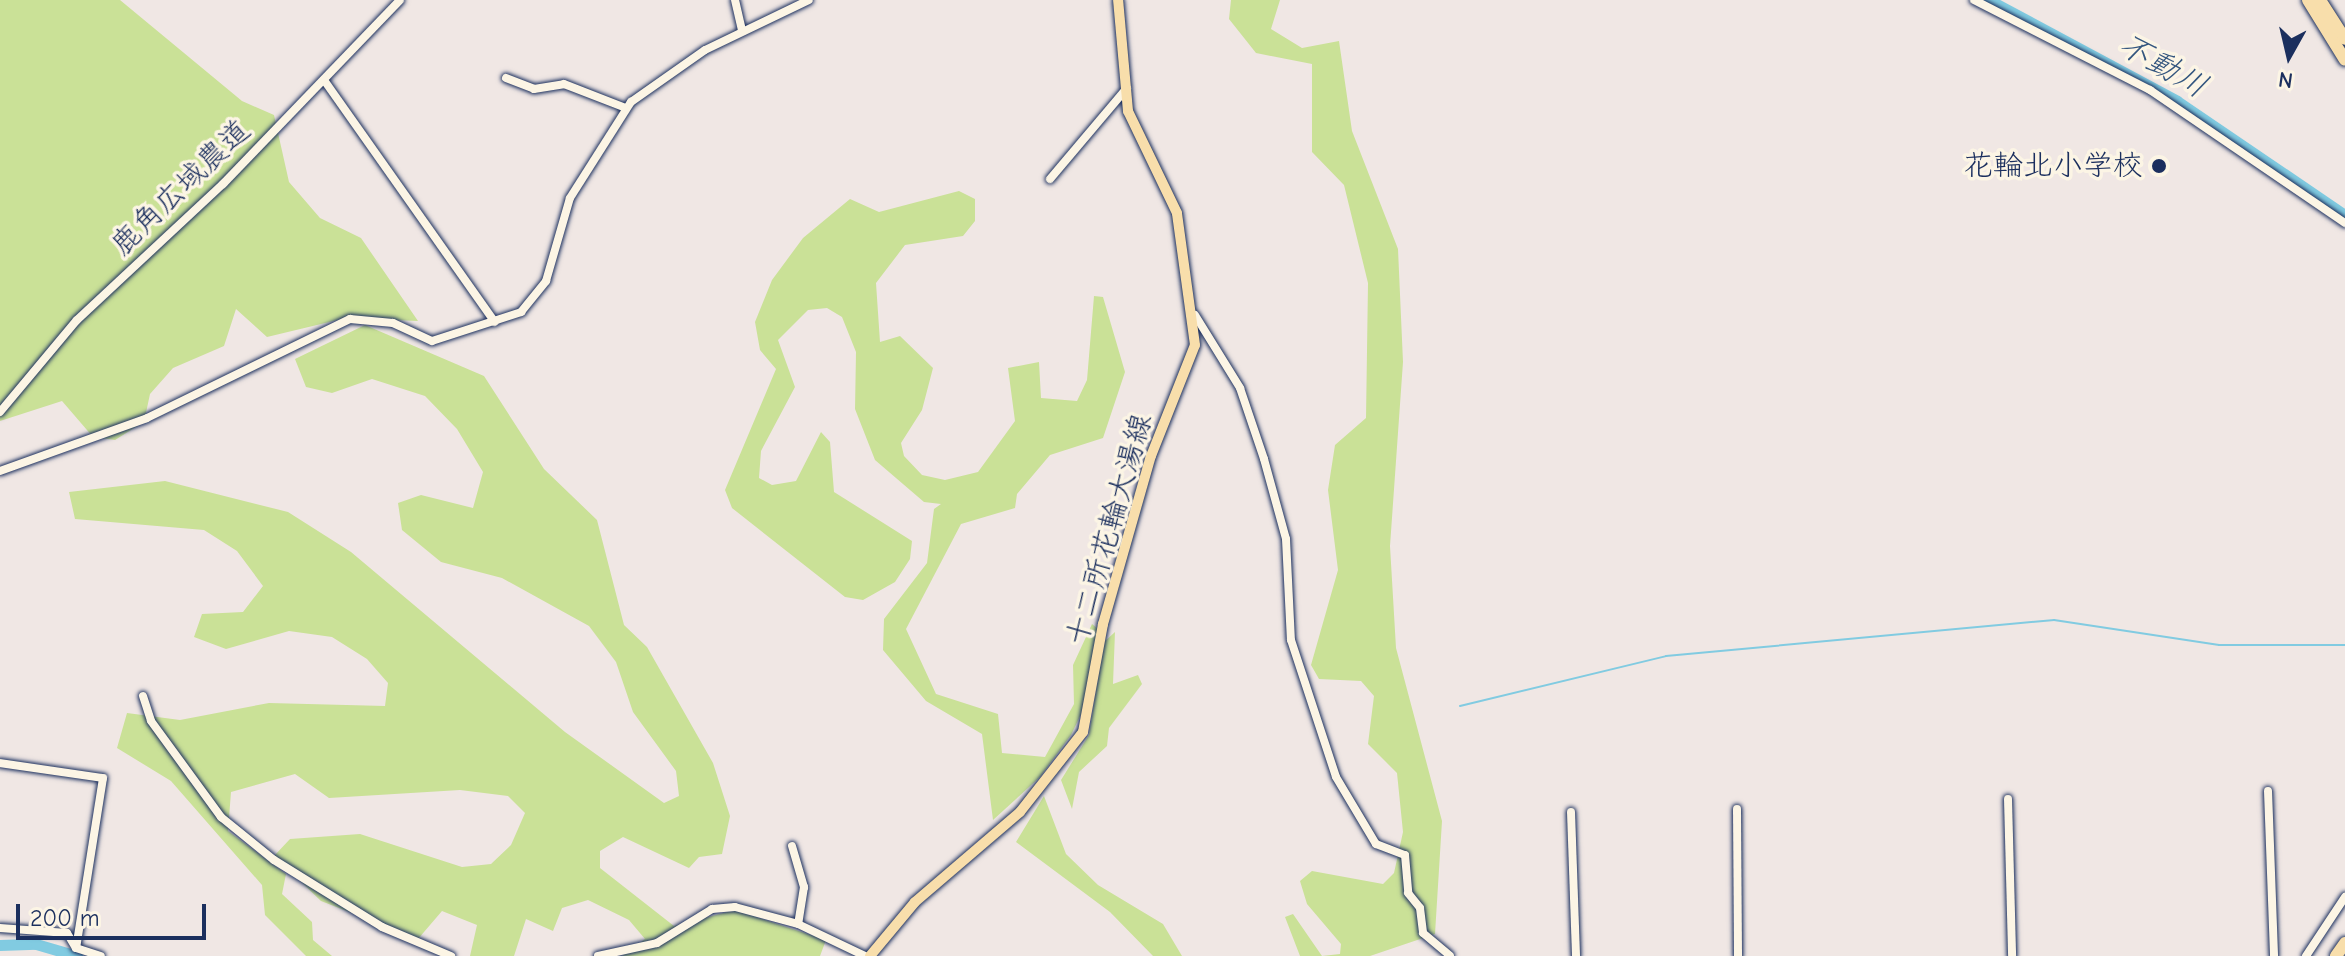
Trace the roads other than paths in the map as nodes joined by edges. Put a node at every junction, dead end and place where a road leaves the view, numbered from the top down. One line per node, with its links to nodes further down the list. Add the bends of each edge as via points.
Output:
1 (400, 0): 12 (street, 鹿角広域農道)
2 (735, 0): 8 (street)
3 (809, 0): 8 (street)
4 (1118, 0): 13 (main road, 十二所花輪大湯線)
5 (1974, 0): 16 (street, via 2150,90)
6 (2308, 0): 10 (highway)
7 (2320, 0): 9 (highway)
8 (742, 31): 14 (street, via 667,73)
9 (2345, 39)
10 (2345, 60)
11 (506, 78): 14 (street, via 534,89 564,84)
12 (324, 80): 18 (street); 19 (street, 鹿角広域農道, via 77,320)
13 (1127, 88): 15 (street); 17 (main road, 十二所花輪大湯線, via 1135,135 1177,213)
14 (626, 108): 18 (street, via 570,198 544,286 521,312)
15 (1050, 179)
16 (2345, 223)
17 (1195, 315): 36 (main road, 十二所花輪大湯線, via 1192,356 1151,456 1107,610 1083,732 1020,812 915,902); 37 (street, via 1240,388 1264,459 1286,539 1291,640 1336,777 1376,844 1405,855 1408,893 1420,908 1423,933)
18 (495, 322): 20 (street, via 432,341 393,323 350,319 147,418)
19 (0, 412)
20 (0, 471)
21 (143, 696): 34 (street, via 151,721 221,817 274,860 382,927)
22 (0, 763): 32 (street, via 103,778)
23 (2268, 791): 41 (street)
24 (2008, 799): 40 (street)
25 (1737, 809): 39 (street)
26 (1571, 812): 38 (street)
27 (792, 846): 29 (street, via 804,887)
28 (2345, 897): 42 (street)
29 (798, 924): 35 (street, via 721,908 657,943); 36 (street)
30 (0, 928): 32 (street, via 67,933)
31 (2345, 943): 43 (highway)
32 (76, 948): 33 (street)
33 (101, 956)
34 (451, 956)
35 (598, 956)
36 (867, 956)
37 (1450, 956)
38 (1576, 956)
39 (1738, 956)
40 (2012, 956)
41 (2274, 956)
42 (2306, 956)
43 (2336, 956)

